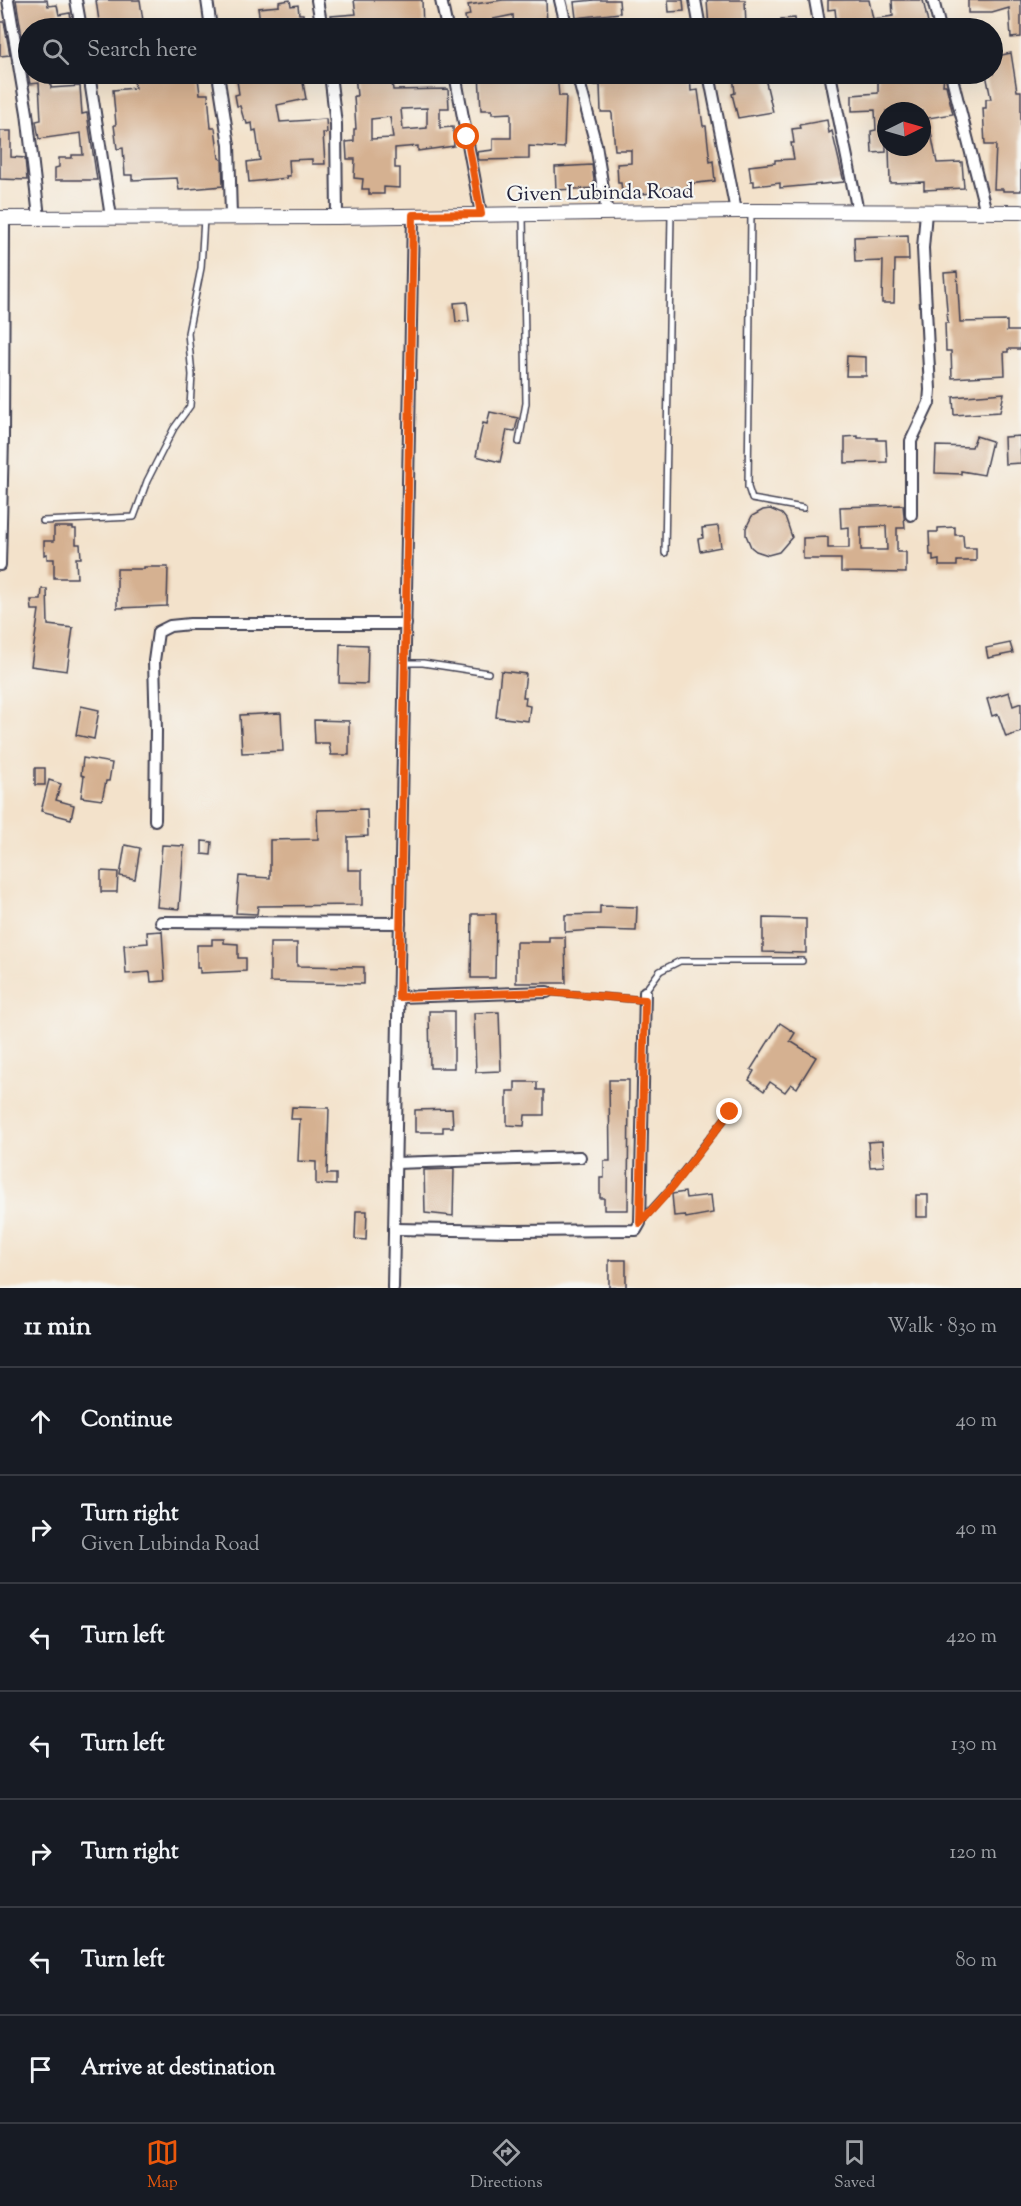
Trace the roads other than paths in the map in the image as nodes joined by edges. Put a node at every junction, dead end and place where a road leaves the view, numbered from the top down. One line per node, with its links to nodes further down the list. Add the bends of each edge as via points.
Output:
1 (8, 0): 18 (street)
2 (76, 0): 10 (street)
3 (207, 0): 11 (street)
4 (317, 0): 12 (street)
5 (441, 0): 13 (street)
6 (560, 0): 14 (street)
7 (695, 0): 15 (street)
8 (815, 0): 16 (street)
9 (933, 0): 17 (street)
10 (79, 18)
11 (210, 18)
12 (320, 18)
13 (445, 18)
14 (564, 18)
15 (698, 18)
16 (818, 18)
17 (938, 18)
18 (18, 59)
19 (22, 84): 39 (street)
20 (91, 84): 41 (street)
21 (220, 84): 40 (street, via 229,145)
22 (331, 84): 43 (street, via 336,124)
23 (457, 84): 37 (street)
24 (581, 84): 36 (street)
25 (711, 84): 28 (street)
26 (832, 84): 31 (street)
27 (954, 84): 33 (street)
28 (736, 211): 29 (street, Given Lubinda Road); 30 (street, Given Lubinda Road)
29 (671, 212): 36 (street, Given Lubinda Road); 49 (lane)
30 (751, 212): 31 (street, Given Lubinda Road); 46 (lane, via 748,487 752,499)
31 (858, 212): 32 (street, Given Lubinda Road)
32 (926, 212): 33 (street, Given Lubinda Road); 47 (street, via 923,248 930,390 929,403 911,441)
33 (986, 212): 34 (street, Given Lubinda Road)
34 (1021, 212)
35 (523, 213): 36 (street, Given Lubinda Road); 37 (street, Given Lubinda Road); 45 (lane, via 526,403)
36 (607, 213)
37 (481, 214): 38 (street, Given Lubinda Road)
38 (413, 215): 43 (street, Given Lubinda Road); 51 (street)
39 (39, 216): 41 (street, Given Lubinda Road); 44 (street, Given Lubinda Road)
40 (231, 216): 42 (street, Given Lubinda Road); 43 (street, Given Lubinda Road)
41 (111, 217): 42 (street, Given Lubinda Road)
42 (204, 217): 48 (lane, via 201,268 188,333 190,406 147,481 134,517)
43 (337, 217)
44 (2, 218): 50 (street)
45 (519, 442)
46 (803, 508)
47 (911, 515)
48 (43, 522)
49 (665, 553)
50 (0, 565)
51 (406, 624): 52 (street); 54 (street, via 190,624 158,632 154,661)
52 (405, 663): 53 (lane); 56 (street)
53 (488, 673)
54 (155, 820)
55 (161, 922): 56 (street)
56 (400, 923): 60 (street)
57 (802, 961): 59 (lane, via 680,961 660,971)
58 (547, 992): 59 (lane); 60 (street)
59 (645, 996): 64 (street)
60 (399, 997): 63 (street)
61 (730, 1112): 64 (lane)
62 (580, 1157): 63 (street)
63 (396, 1163): 65 (street)
64 (640, 1223): 65 (street, via 636,1230 622,1231)
65 (394, 1229): 66 (street)
66 (393, 1288)

